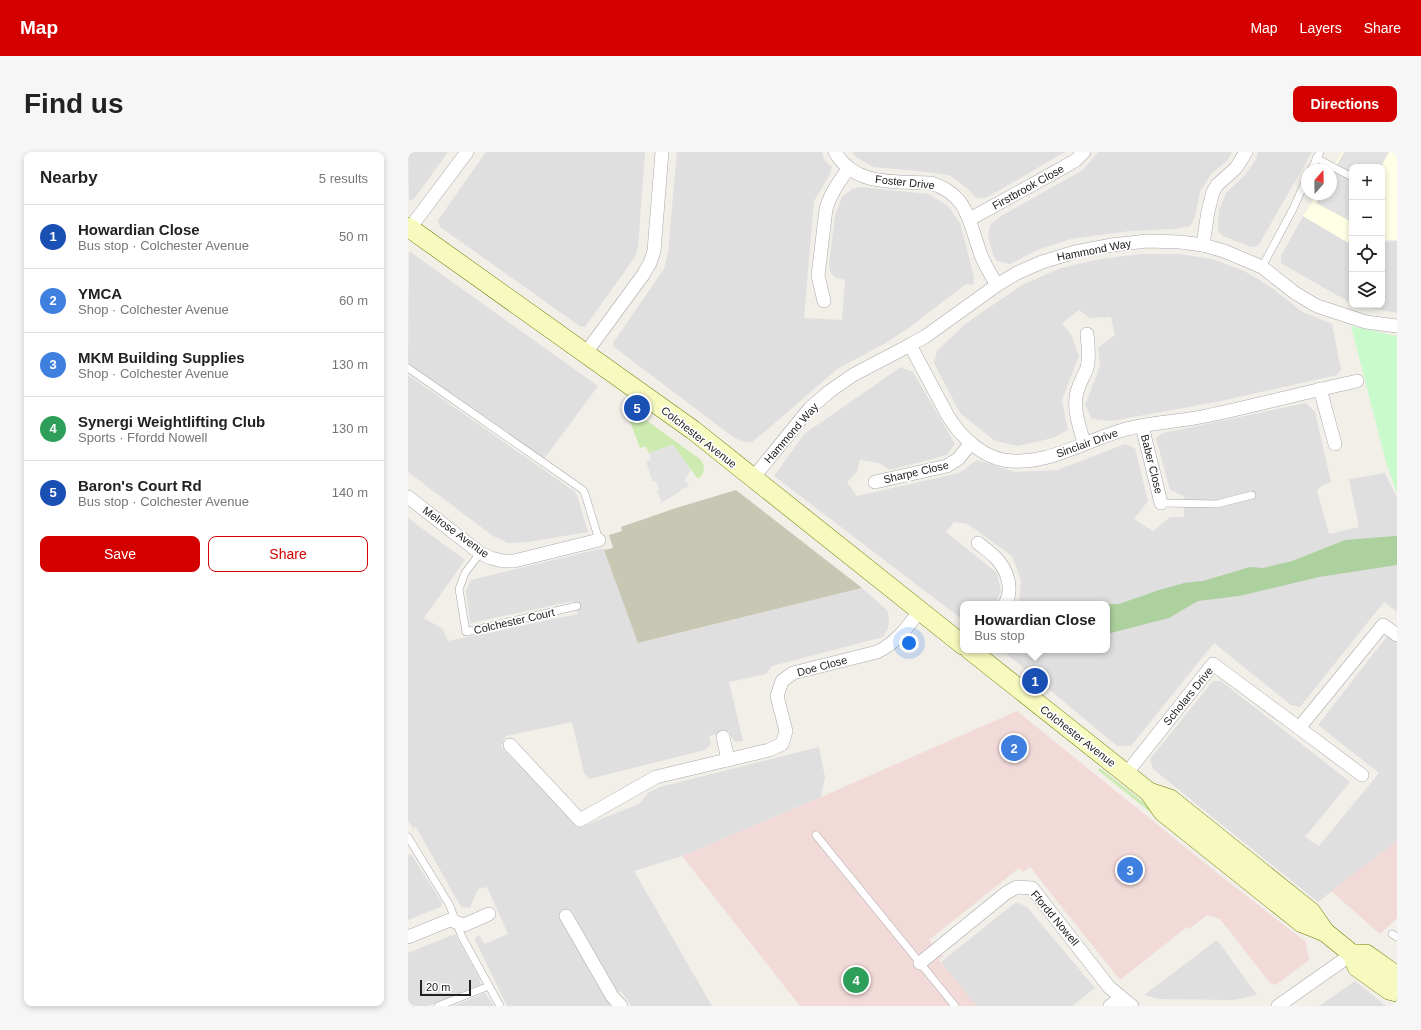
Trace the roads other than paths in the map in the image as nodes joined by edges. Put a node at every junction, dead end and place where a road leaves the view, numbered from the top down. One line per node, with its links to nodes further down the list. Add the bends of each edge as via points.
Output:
1 (468, 152): 11 (street)
2 (662, 152): 19 (street, via 654,251 650,263)
3 (835, 152): 7 (street, Foster Drive)
4 (1084, 152): 10 (street, Firstbrook Close, via 1076,160)
5 (1246, 152): 12 (street, via 1236,168 1213,192)
6 (1318, 155): 8 (lane)
7 (848, 168): 10 (street, Foster Drive, via 867,178 941,186 960,200); 15 (street, via 834,189 826,209 818,276)
8 (1349, 175)
9 (1301, 191): 13 (lane)
10 (970, 219): 14 (street, Foster Drive, via 984,264)
11 (411, 231): 19 (street, Colchester Avenue)
12 (1203, 245): 13 (street, Hammond Way); 14 (street, Hammond Way, via 1147,241 1075,252 1042,262)
13 (1262, 267): 16 (street, Hammond Way, via 1295,293 1317,306 1366,322)
14 (997, 285): 18 (street, Hammond Way)
15 (824, 301)
16 (1397, 326)
17 (1087, 334): 25 (street, via 1088,360 1076,398 1077,417)
18 (910, 345): 24 (street, Sinclair Drive, via 954,426); 27 (street, Hammond Way, via 853,375 810,408)
19 (585, 354): 27 (street, Colchester Avenue, via 693,430)
20 (408, 368): 32 (lane, via 583,490)
21 (1357, 381): 22 (street, Sinclair Drive)
22 (1320, 389): 23 (street, Sinclair Drive, via 1205,416); 26 (street)
23 (1142, 426): 25 (street, Sinclair Drive); 31 (street, Baber Close)
24 (971, 443): 25 (street, Sinclair Drive, via 992,457 1017,461 1046,458); 28 (street, Sharpe Close, via 958,459 947,466)
25 (1084, 443)
26 (1335, 444)
27 (752, 478): 37 (street, Colchester Avenue)
28 (875, 482)
29 (1252, 495): 31 (lane, via 1217,504)
30 (408, 497): 34 (street, Melrose Avenue)
31 (1161, 503)
32 (599, 540): 34 (street, Melrose Avenue, via 514,561 503,561)
33 (978, 543): 35 (street, via 994,556 1006,573 1009,592)
34 (480, 553): 36 (lane, Colchester Court, via 465,573 459,588 466,632)
35 (1006, 601)
36 (577, 606)
37 (919, 611): 39 (street, Colchester Avenue); 44 (street, Doe Close, via 897,639 887,647 877,652 793,674 782,681 778,696 786,731 782,744 769,750)
38 (1397, 635): 41 (street, via 1383,625)
39 (960, 642)
40 (974, 653): 45 (street, Colchester Avenue)
41 (1299, 728): 45 (street, Scholars Drive, via 1213,664); 46 (street, Scholars Drive)
42 (722, 737): 44 (street)
43 (510, 745): 44 (street, Doe Close, via 580,820 656,777)
44 (728, 760)
45 (1126, 774): 54 (street, Colchester Avenue, via 1149,792 1163,812 1302,923 1325,932)
46 (1362, 775)
47 (816, 835): 55 (lane)
48 (408, 838): 49 (lane)
49 (411, 847): 52 (lane, via 449,904)
50 (489, 914): 52 (street, via 464,925)
51 (566, 916): 62 (street, via 612,996)
52 (457, 922): 53 (street, via 450,920); 57 (lane, via 462,937)
53 (408, 937)
54 (1352, 954): 56 (street, Colchester Avenue, via 1366,954); 58 (street, Colchester Avenue, via 1357,967 1388,990); 66 (street)
55 (920, 963): 59 (street, Ffordd Nowell, via 1006,893 1017,887 1032,888 1109,987); 63 (lane)
56 (1397, 976)
57 (489, 986): 60 (lane); 61 (lane)
58 (1397, 992)
59 (1121, 998): 64 (street); 65 (street, Ffordd Nowell)
60 (438, 1006)
61 (500, 1006)
62 (621, 1006)
63 (955, 1006)
64 (1110, 1006)
65 (1132, 1006)
66 (1279, 1006)

